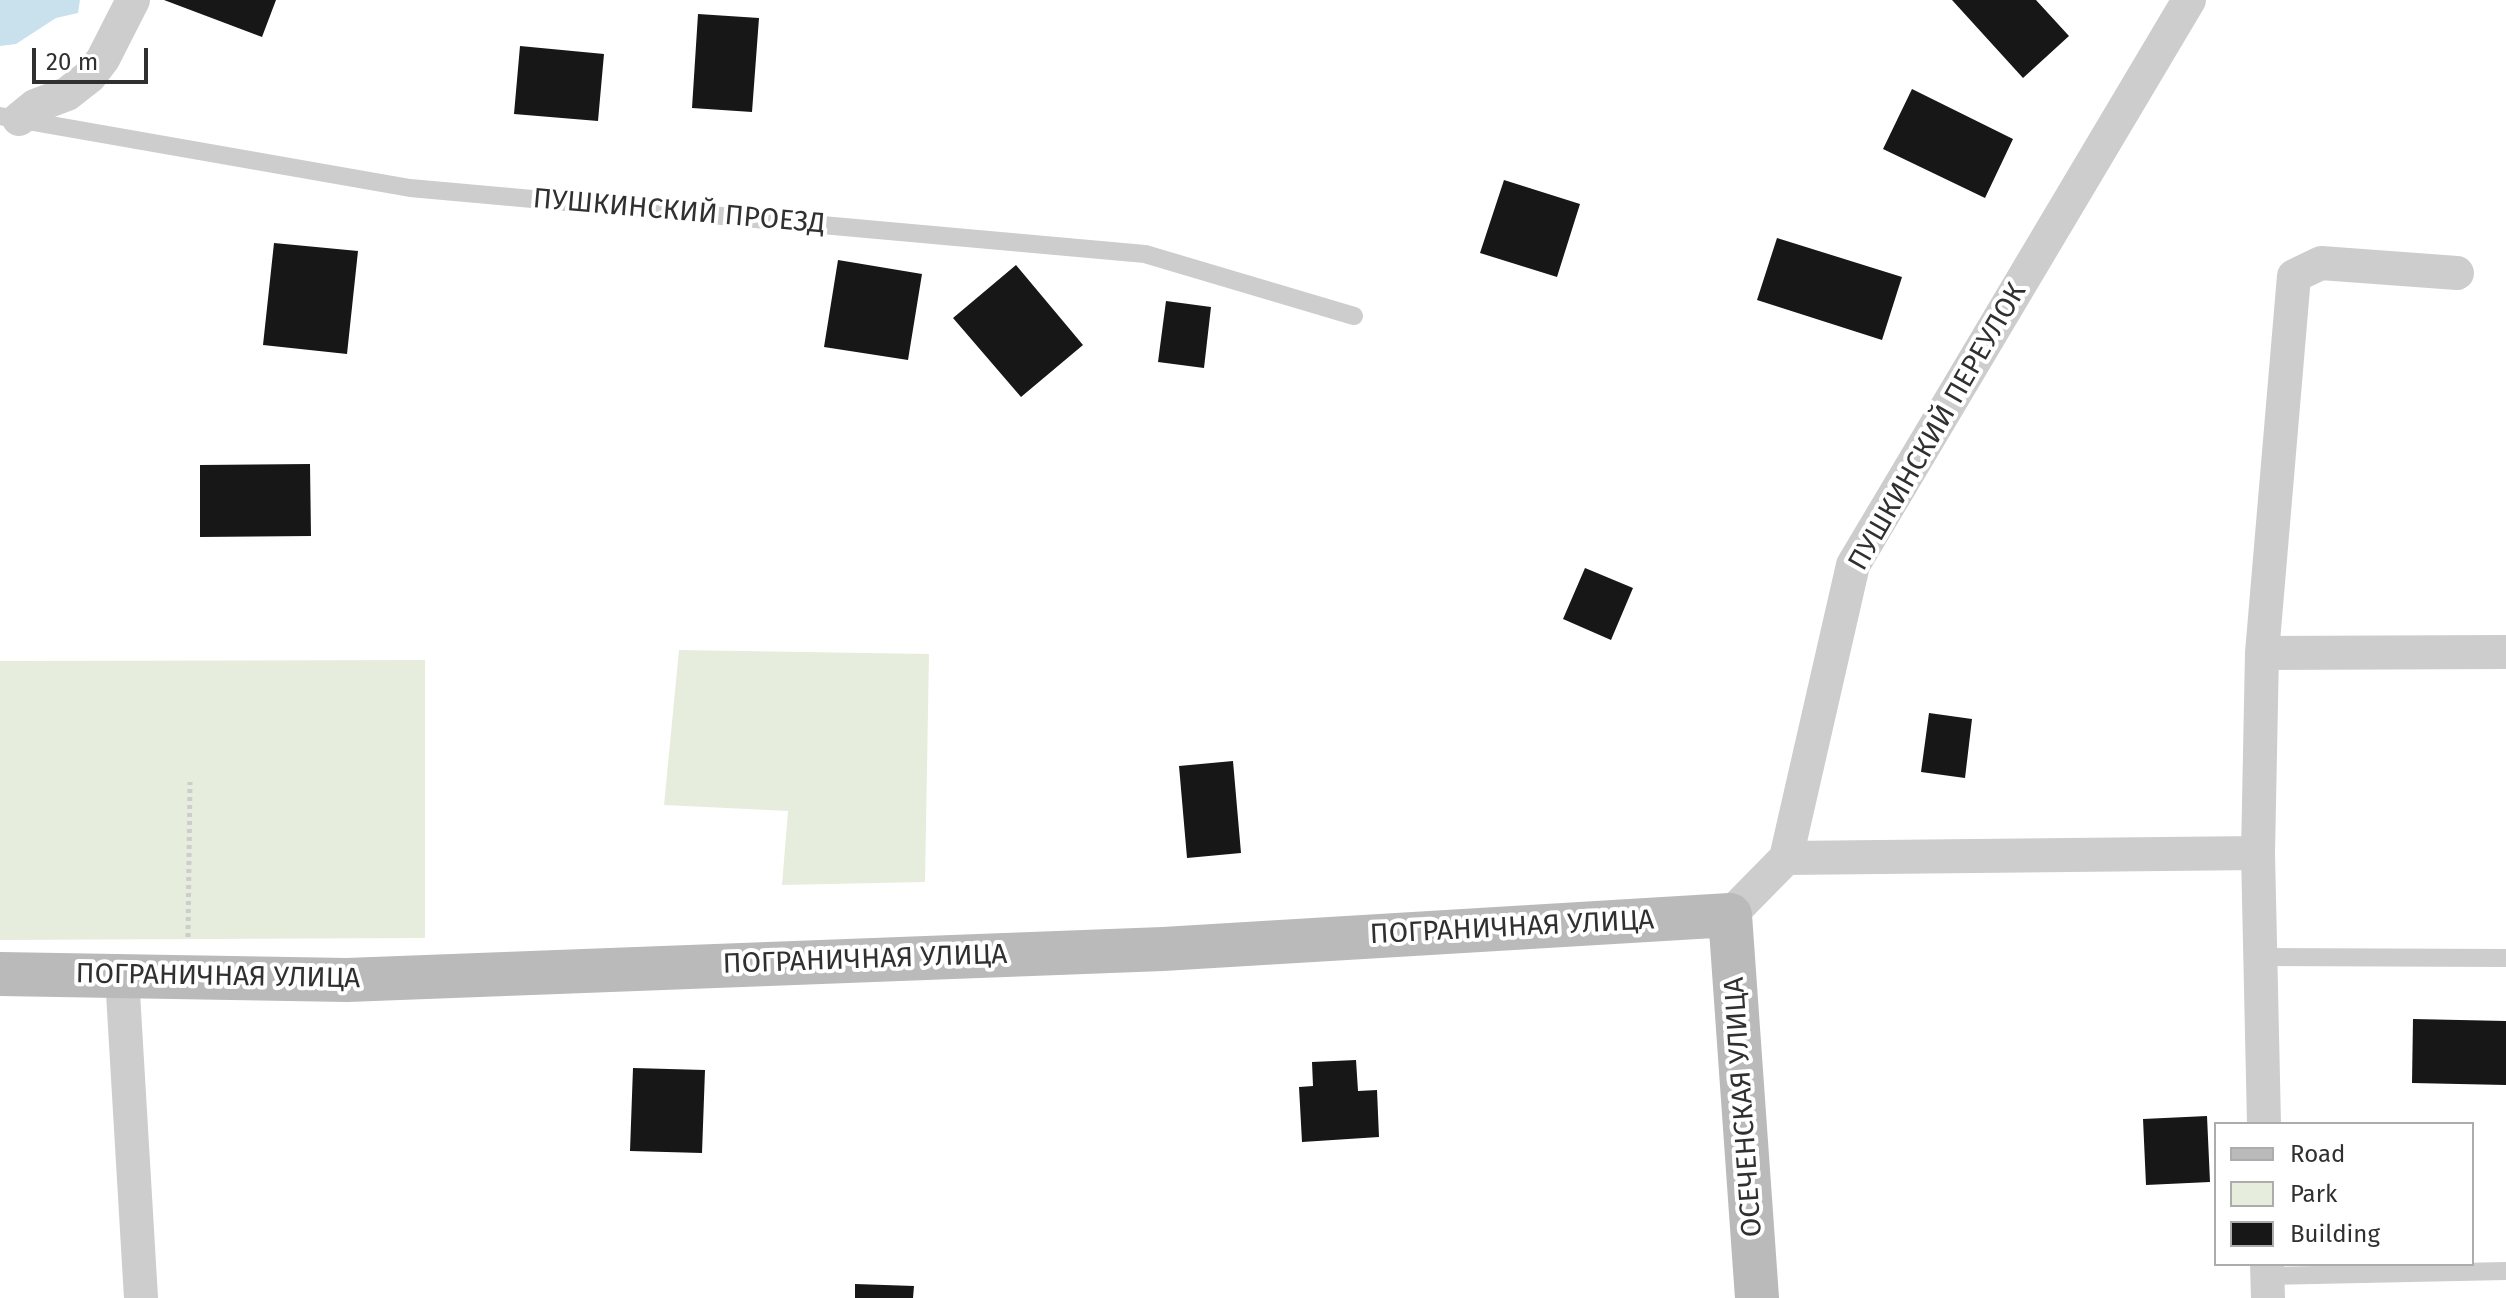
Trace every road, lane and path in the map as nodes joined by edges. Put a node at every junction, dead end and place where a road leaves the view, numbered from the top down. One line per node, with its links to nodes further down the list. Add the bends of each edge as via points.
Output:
1 (133, 0): 3 (street, via 90,76 67,94)
2 (2189, 0): 10 (street, ПУШКИНСКИЙ ПЕРЕУЛОК, via 1853,565)
3 (10, 118): 5 (lane, ПУШКИНСКИЙ ПРОЕЗД, via 410,188 1145,254)
4 (2457, 273): 7 (street, via 2321,263 2294,276)
5 (1354, 316)
6 (2506, 652): 7 (street)
7 (2262, 653): 9 (street)
8 (190, 782): 16 (path)
9 (2258, 853): 10 (street); 12 (street)
10 (1786, 858): 11 (street)
11 (1730, 915): 16 (street, ПОГРАНИЧНАЯ УЛИЦА, via 1163,949 347,980); 21 (street, ОСЕЧЕНСКАЯ УЛИЦА)
12 (2260, 957): 13 (lane); 17 (street)
13 (2506, 958)
14 (0, 974): 15 (street, ПОГРАНИЧНАЯ УЛИЦА)
15 (122, 976): 16 (street, ПОГРАНИЧНАЯ УЛИЦА); 20 (street)
16 (187, 978)
17 (2264, 1122)
18 (2506, 1271): 19 (lane)
19 (2267, 1279)
20 (141, 1298)
21 (1757, 1298)

